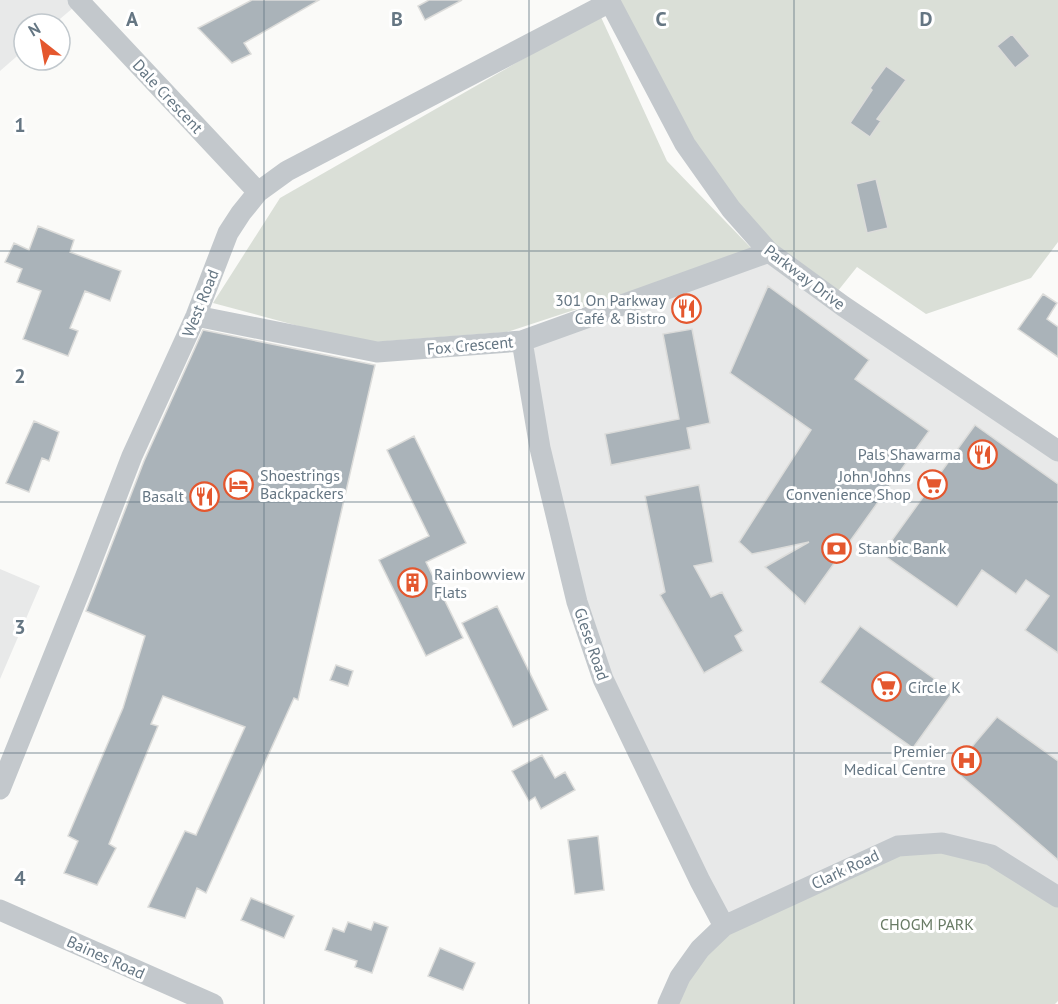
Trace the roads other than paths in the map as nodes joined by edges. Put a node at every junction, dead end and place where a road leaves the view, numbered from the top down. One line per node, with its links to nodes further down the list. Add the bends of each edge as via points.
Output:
1 (78, 0): 3 (street, Dale Crescent)
2 (609, 1): 3 (street, West Road, via 287,171); 4 (street, Parkway Drive, via 685,144 731,209)
3 (258, 192): 5 (street, West Road, via 228,233)
4 (769, 252): 6 (street, Fox Crescent); 7 (street, Parkway Drive)
5 (196, 316): 6 (street, Fox Crescent, via 377,352); 8 (street, West Road, via 132,456)
6 (522, 341): 11 (street, Glese Road, via 540,448 577,602 603,679)
7 (1058, 451)
8 (0, 789)
9 (1058, 897): 11 (street, Clark Road, via 991,855 942,843 898,846)
10 (0, 910): 12 (street, Baines Road)
11 (724, 926): 13 (street, Clark Road, via 700,949)
12 (213, 1004)
13 (668, 1004)

